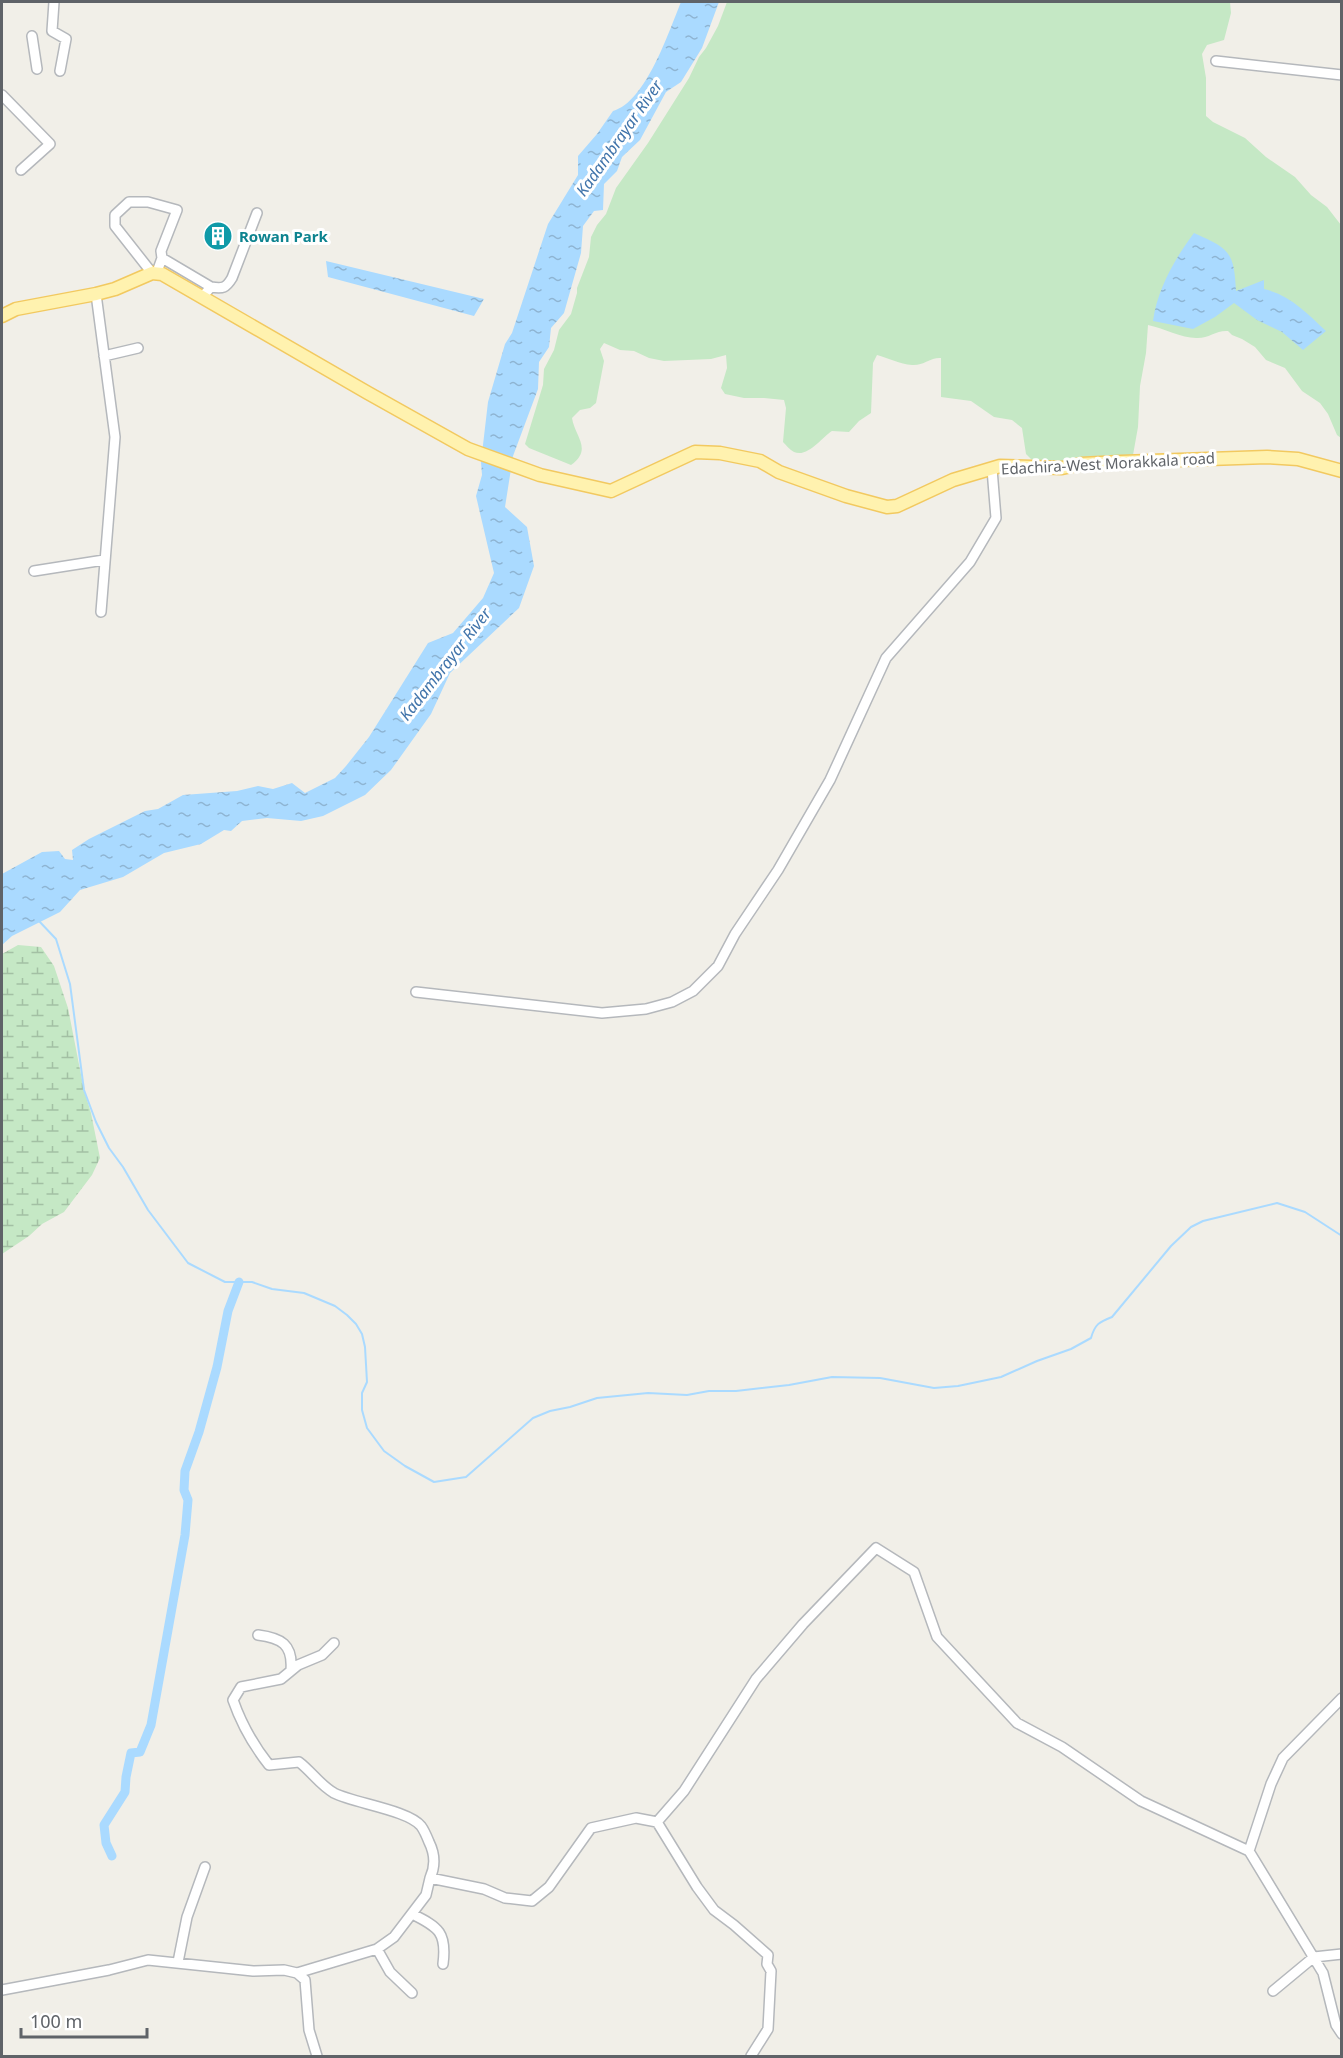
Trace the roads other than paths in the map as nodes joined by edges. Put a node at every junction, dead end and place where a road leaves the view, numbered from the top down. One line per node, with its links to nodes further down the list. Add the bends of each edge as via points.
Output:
1 (54, 2): 5 (street, via 52,31 66,39)
2 (32, 36): 4 (street)
3 (1216, 61): 6 (street)
4 (37, 69)
5 (60, 71)
6 (1341, 75)
7 (2, 95): 8 (street, via 50,144)
8 (21, 170)
9 (257, 213): 12 (street, via 227,286)
10 (162, 258): 11 (street); 11 (street, via 161,251 177,210 148,202 129,202 115,215 115,226); 12 (street)
11 (154, 272): 12 (main road); 13 (main road)
12 (207, 292): 17 (main road, Edachira-West Morakkala road, via 368,393 468,449 540,475 611,491 694,452 744,456 846,496 887,507 952,480)
13 (96, 294): 14 (main road, via 16,309); 16 (street)
14 (2, 316)
15 (138, 348): 16 (street)
16 (104, 356): 19 (street, via 115,437)
17 (993, 469): 18 (main road, Edachira-West Morakkala road, via 1267,457 1298,459); 22 (street, via 996,519 970,562 886,658 830,780 784,860 718,966 693,991 646,1009 602,1013)
18 (1341, 471)
19 (104, 560): 20 (street); 21 (street)
20 (34, 571)
21 (101, 612)
22 (416, 992)
23 (258, 1635): 25 (street, via 284,1642 292,1660)
24 (334, 1643): 25 (street, via 322,1655)
25 (291, 1670): 30 (street, via 281,1679 241,1687 233,1700 261,1755 269,1765 299,1762 334,1793 415,1821 435,1854)
26 (1341, 1698): 28 (street, via 1283,1758)
27 (657, 1822): 28 (street, via 684,1791 756,1679 876,1548 914,1572 937,1637 1017,1723 1062,1747 1141,1801); 30 (street, via 636,1818 591,1827 549,1887 532,1901 505,1899 484,1888); 43 (street, via 714,1910 768,1955 768,2029)
28 (1249, 1851): 34 (street)
29 (205, 1867): 35 (street, via 187,1917)
30 (430, 1878): 31 (street, via 426,1895)
31 (412, 1914): 32 (street, via 394,1937); 36 (street, via 433,1924 441,1933)
32 (377, 1949): 37 (street); 40 (street, via 390,1972)
33 (1341, 1954): 34 (street)
34 (1314, 1957): 39 (street); 41 (street, via 1323,1973)
35 (178, 1962): 37 (street); 38 (street, via 148,1960)
36 (443, 1964)
37 (297, 1973): 42 (street, via 305,1980 309,2030)
38 (2, 1990)
39 (1273, 1991)
40 (412, 1993)
41 (1341, 2034)
42 (317, 2056)
43 (751, 2056)

